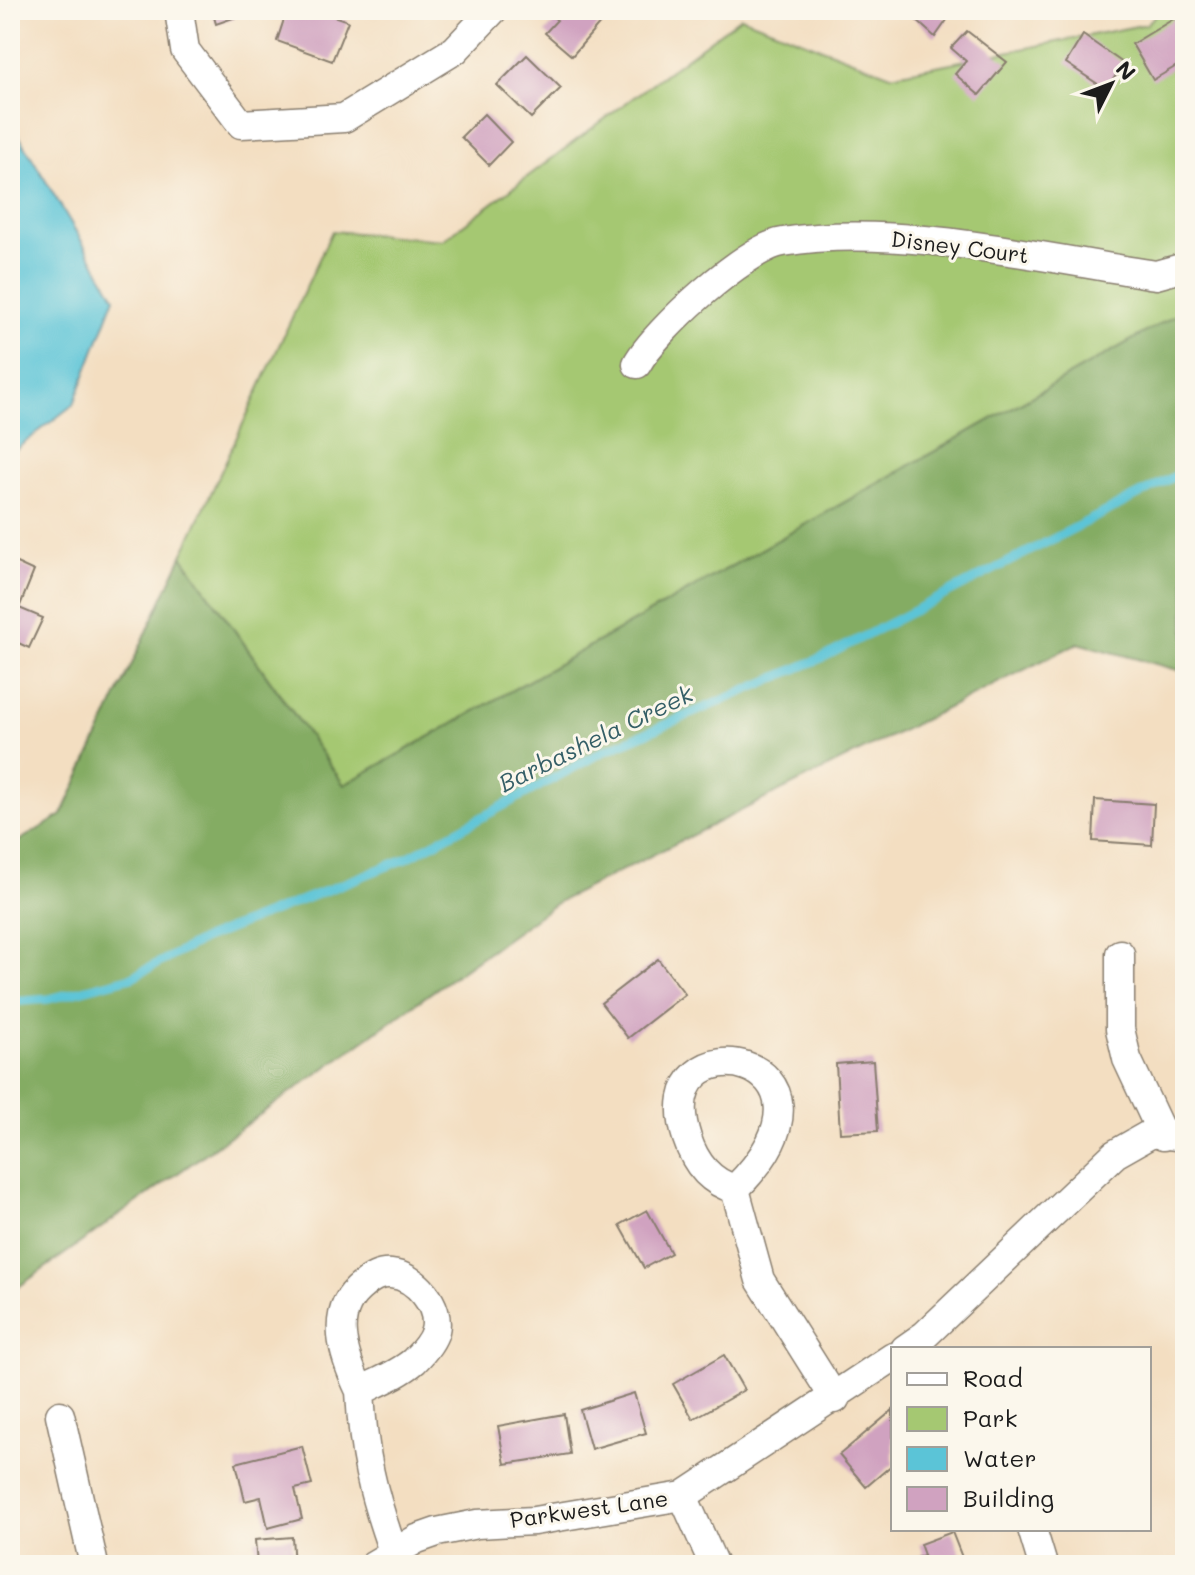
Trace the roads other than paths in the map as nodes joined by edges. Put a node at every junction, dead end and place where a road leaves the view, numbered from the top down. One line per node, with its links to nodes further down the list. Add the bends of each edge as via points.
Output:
1 (179, 10): 2 (street, via 185,50 241,124 344,118 455,50)
2 (493, 10)
3 (1185, 267): 4 (street, Disney Court, via 1156,275 893,236 781,242 742,261 648,343)
4 (637, 364)
5 (1120, 954): 6 (street, via 1120,1029 1127,1059)
6 (1174, 1136): 8 (street, via 1152,1133 1115,1154)
7 (735, 1189): 11 (street, via 760,1280)
8 (922, 1344)
9 (891, 1358): 11 (street, Parkwest Lane)
10 (360, 1391): 15 (street, via 363,1449)
11 (835, 1399): 13 (street, Parkwest Lane)
12 (60, 1415): 16 (street)
13 (683, 1496): 15 (street, Parkwest Lane, via 437,1532); 17 (street)
14 (1033, 1531): 18 (street)
15 (383, 1558)
16 (94, 1565)
17 (714, 1565)
18 (1043, 1565)

